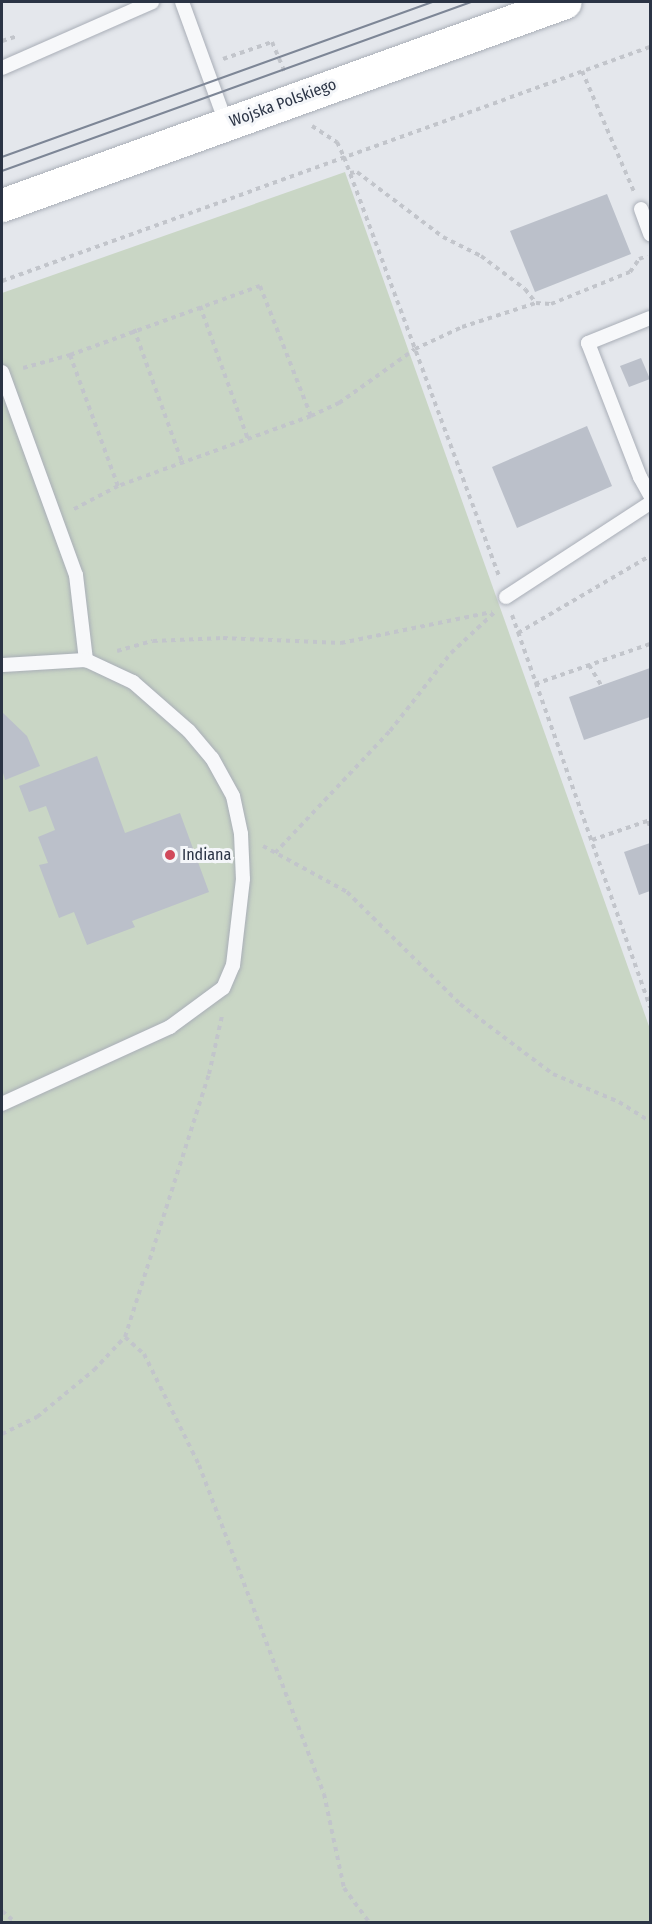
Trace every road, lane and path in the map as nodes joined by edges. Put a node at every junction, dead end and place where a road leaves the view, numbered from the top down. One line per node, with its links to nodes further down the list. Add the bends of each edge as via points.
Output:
1 (152, 2): 6 (lane)
2 (182, 2): 5 (lane)
3 (565, 2): 8 (main road, Wojska Polskiego)
4 (651, 47): 7 (path)
5 (206, 66): 8 (path, via 272,42); 9 (lane)
6 (2, 68)
7 (582, 71): 10 (path); 13 (path)
8 (294, 100): 9 (main road, Wojska Polskiego); 10 (path, via 302,120 338,142)
9 (226, 123): 12 (main road, Wojska Polskiego)
10 (344, 157): 11 (path); 16 (path)
11 (350, 173): 17 (path, via 357,171 443,237 481,256 525,289); 21 (path)
12 (2, 205)
13 (641, 209): 14 (lane)
14 (651, 234)
15 (651, 254): 17 (path, via 639,259 630,272 551,304)
16 (2, 281)
17 (536, 303): 21 (path, via 462,327)
18 (200, 306): 20 (path); 24 (path, via 260,286); 25 (path)
19 (651, 318): 28 (lane, via 588,343 640,477)
20 (134, 329): 22 (path); 26 (path)
21 (415, 349): 24 (path, via 339,403); 32 (path)
22 (70, 355): 23 (path); 27 (path)
23 (2, 373): 30 (lane)
24 (311, 416): 25 (path)
25 (248, 439): 26 (path)
26 (182, 462): 27 (path)
27 (118, 486): 30 (path)
28 (651, 495)
29 (651, 503): 32 (lane)
30 (56, 519): 36 (lane, via 76,575)
31 (651, 556): 34 (path)
32 (507, 602): 33 (path); 34 (path)
33 (495, 612): 36 (path, via 342,643 223,638 153,641); 45 (path, via 451,653 390,731)
34 (518, 633): 39 (path)
35 (651, 644): 38 (path)
36 (86, 660): 37 (lane); 43 (lane, via 133,682 189,731 212,758 233,796)
37 (2, 665)
38 (589, 665): 39 (path); 40 (path)
39 (535, 684): 44 (path)
40 (601, 685)
41 (649, 820): 42 (path); 44 (path)
42 (651, 827)
43 (242, 834): 45 (path); 46 (lane, via 239,927 233,965)
44 (592, 840): 47 (path)
45 (275, 853): 50 (path, via 347,892 460,1004 553,1074 619,1102)
46 (223, 988): 49 (lane, via 170,1027); 51 (path, via 222,1018 209,1074)
47 (649, 999): 48 (path)
48 (651, 1007)
49 (2, 1104)
50 (651, 1121)
51 (125, 1337): 52 (path, via 94,1370 38,1417); 55 (path, via 144,1354 199,1466 324,1794 344,1888)
52 (2, 1434)
53 (2, 1911): 54 (path)
54 (15, 1923)
55 (369, 1923)

